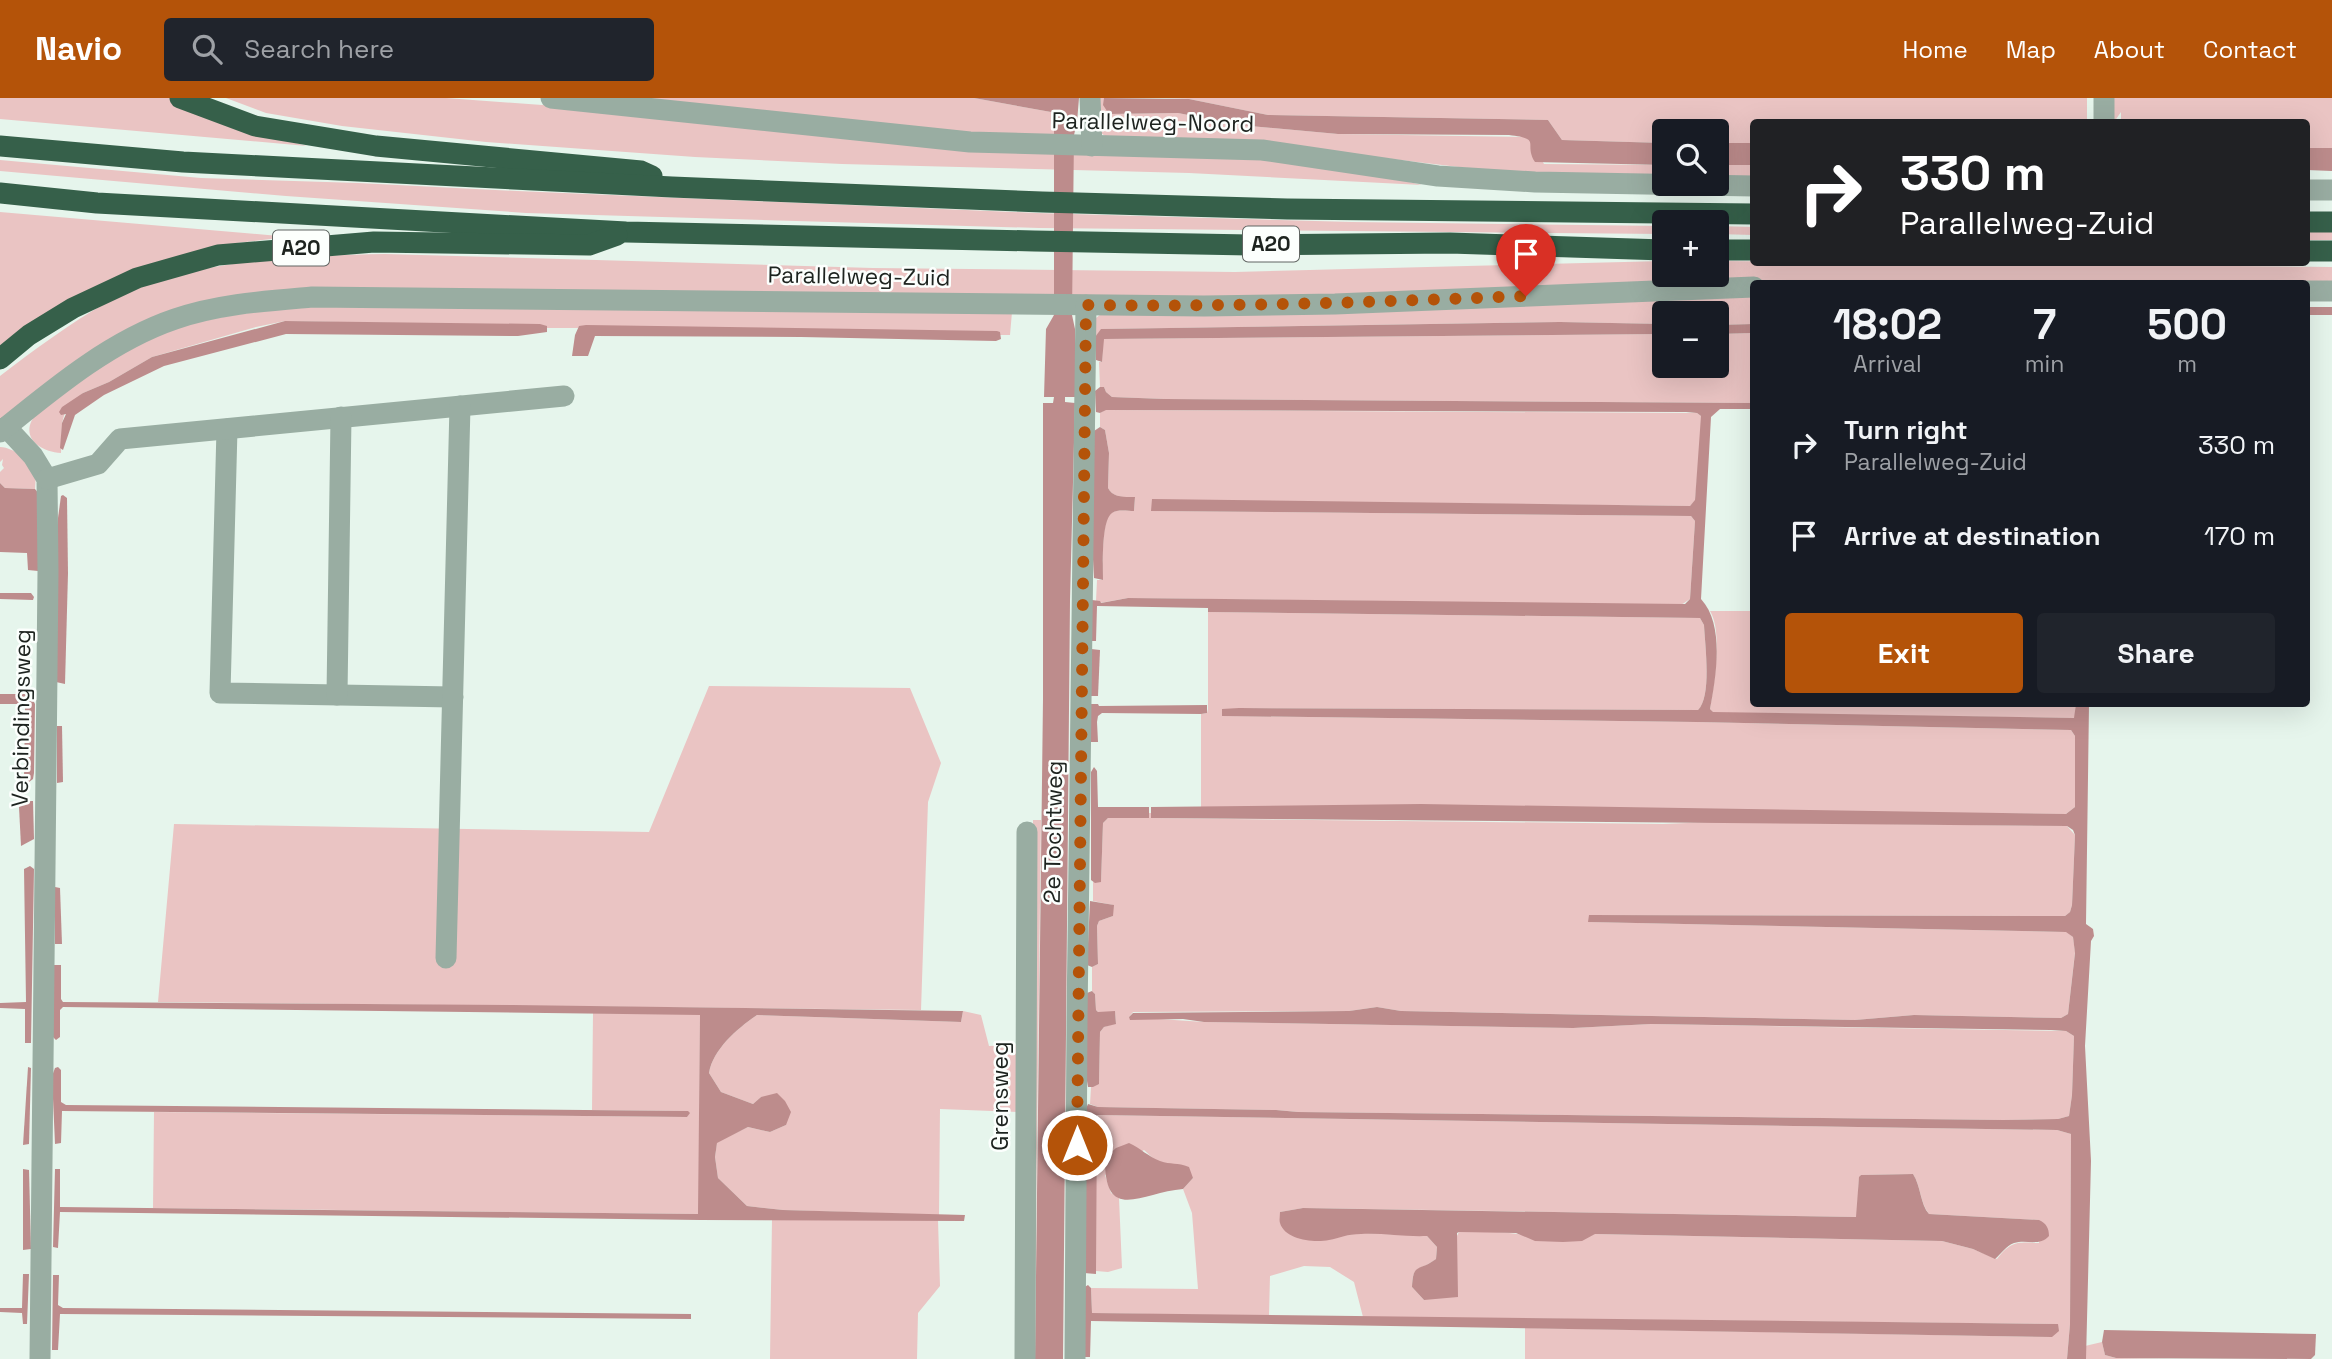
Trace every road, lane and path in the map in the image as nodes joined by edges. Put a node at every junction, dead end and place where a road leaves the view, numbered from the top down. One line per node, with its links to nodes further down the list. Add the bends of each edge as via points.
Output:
1 (180, 98): 9 (highway, A20, via 255,126 376,146 641,171)
2 (551, 98): 7 (street, Parallelweg-Noord, via 970,142)
3 (1090, 98): 7 (street)
4 (2104, 98): 5 (street)
5 (2104, 119)
6 (0, 146): 9 (highway, A20, via 183,162)
7 (1086, 146): 8 (street, Parallelweg-Noord, via 1262,150 1438,176 1535,182)
8 (1750, 186)
9 (673, 187): 13 (highway, A20, via 1287,209)
10 (2310, 190): 11 (street)
11 (2332, 190)
12 (0, 193): 16 (highway, A20, via 97,203)
13 (1750, 214)
14 (2310, 222): 15 (highway)
15 (2332, 222)
16 (626, 232): 17 (highway, A20); 26 (highway, A20, via 589,245 374,242 218,255 137,278 83,303 29,335)
17 (1652, 250)
18 (1729, 250): 19 (highway)
19 (1750, 250)
20 (2310, 251): 21 (highway)
21 (2332, 251)
22 (1750, 287): 25 (street, Parallelweg-Zuid, via 1335,304)
23 (2310, 291): 24 (street)
24 (2332, 291)
25 (1082, 304): 30 (street, Parallelweg-Zuid, via 312,297 243,303 146,330); 39 (street, 2e Tochtweg)
26 (0, 359)
27 (564, 396): 28 (street)
28 (460, 406): 29 (street); 34 (street)
29 (341, 417): 31 (street); 33 (street)
30 (3, 429): 32 (street, via 33,456)
31 (227, 429): 32 (street, via 120,439 97,464); 33 (street, via 220,693)
32 (47, 479): 37 (street, Verbindingsweg)
33 (337, 695): 34 (street)
34 (453, 697): 36 (street)
35 (1027, 832): 38 (street, Grensweg)
36 (446, 958)
37 (40, 1359)
38 (1025, 1359)
39 (1075, 1359)

